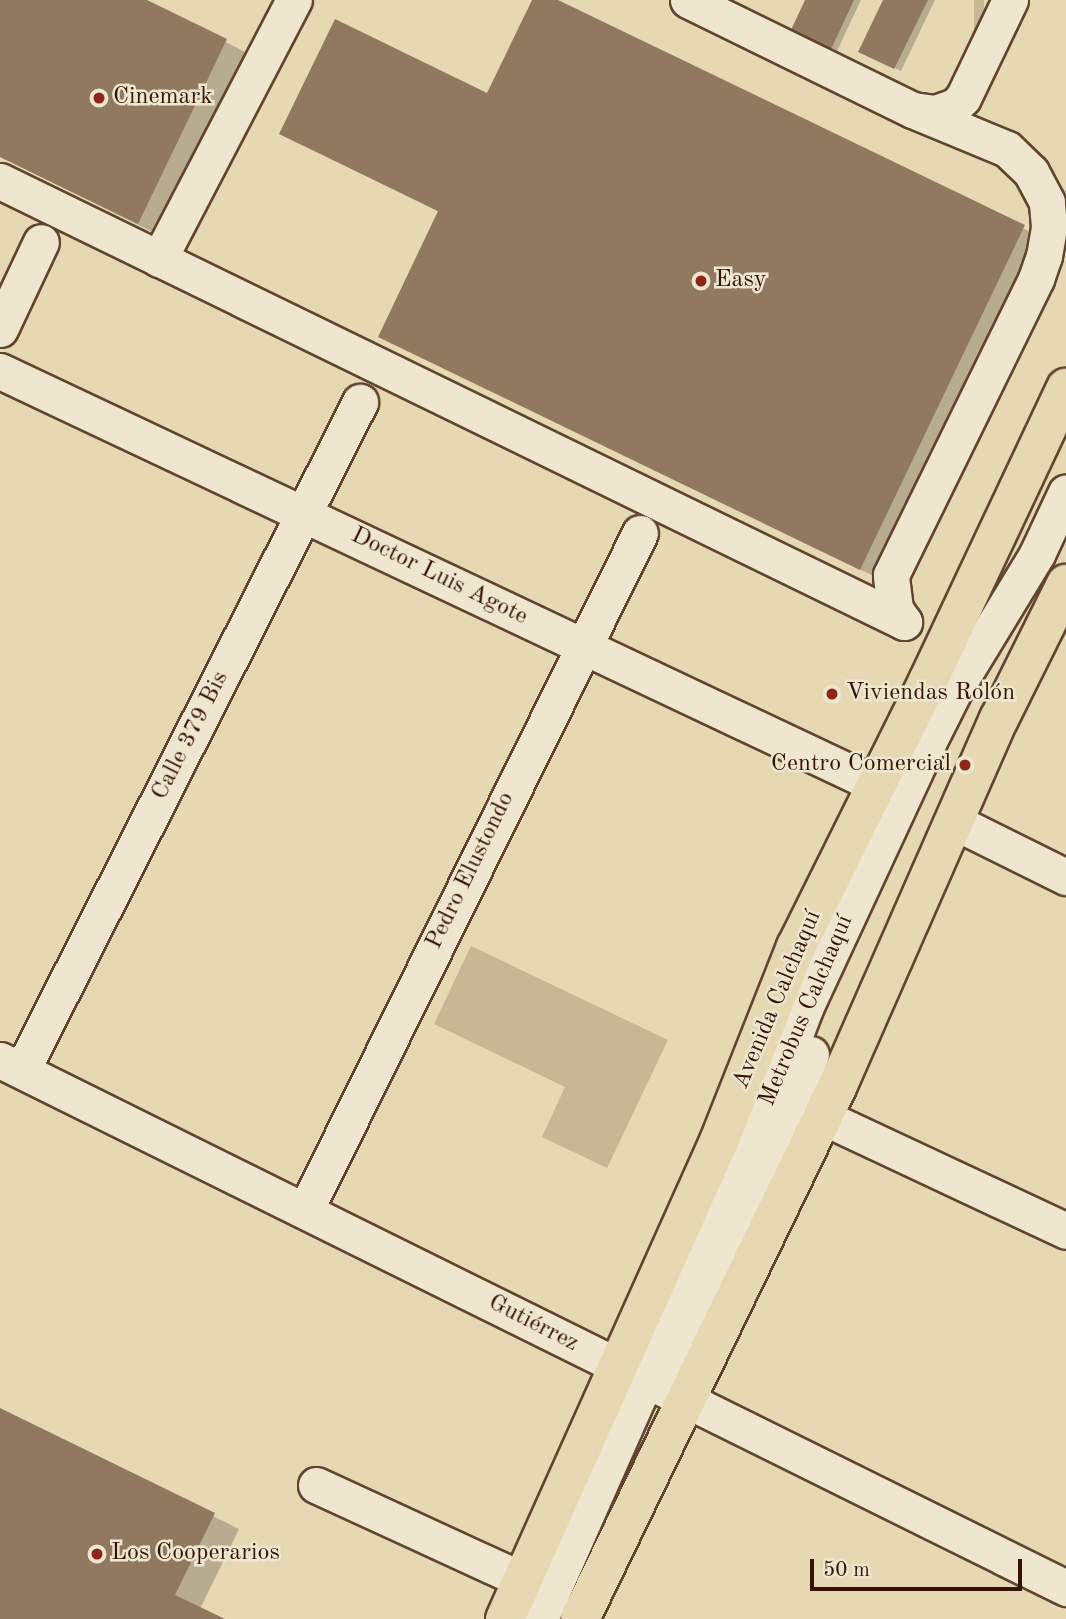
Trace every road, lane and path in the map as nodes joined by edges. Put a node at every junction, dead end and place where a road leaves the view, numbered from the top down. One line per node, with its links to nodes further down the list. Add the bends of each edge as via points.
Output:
1 (294, 0): 7 (street)
2 (688, 0): 4 (street)
3 (1010, 0): 4 (street, via 963,98 935,113)
4 (913, 110): 7 (street, via 1007,149 1031,172 1047,202 1049,227 1036,279 891,575 895,609 904,622)
5 (0, 181): 7 (street)
6 (41, 242): 8 (street)
7 (159, 259)
8 (0, 329)
9 (0, 371): 13 (street, Doctor Luis Agote)
10 (1066, 388): 18 (main road, Avenida Calchaquí)
11 (360, 402): 13 (street, Calle 379 Bis)
12 (1066, 492): 25 (street, Metrobus Calchaquí, via 1037,554 955,689 806,1006)
13 (303, 512): 17 (street, Doctor Luis Agote); 21 (street, Calle 379 Bis)
14 (1066, 530): 25 (street, Metrobus Calchaquí, via 975,695 818,1032 785,1134)
15 (640, 533): 17 (street, Pedro Elustondo)
16 (1066, 584): 19 (main road, Avenida Calchaquí)
17 (582, 646): 18 (street, Doctor Luis Agote); 23 (street, Pedro Elustondo)
18 (877, 785): 25 (main road, Avenida Calchaquí, via 796,947 719,1141)
19 (969, 829): 20 (street); 22 (main road, Avenida Calchaquí)
20 (1066, 877)
21 (11, 1065): 23 (street, Gutiérrez)
22 (823, 1117): 24 (street); 25 (main road, Avenida Calchaquí)
23 (306, 1209): 25 (street, Gutiérrez)
24 (1066, 1231)
25 (654, 1384): 27 (street, Gutiérrez); 28 (main road, Avenida Calchaquí); 30 (street, Metrobus Calchaquí); 31 (street, Metrobus Calchaquí); 32 (main road, Avenida Calchaquí)
26 (316, 1485): 28 (street)
27 (1062, 1577)
28 (523, 1580): 29 (main road, Avenida Calchaquí)
29 (505, 1619)
30 (540, 1619)
31 (558, 1619)
32 (580, 1619)

